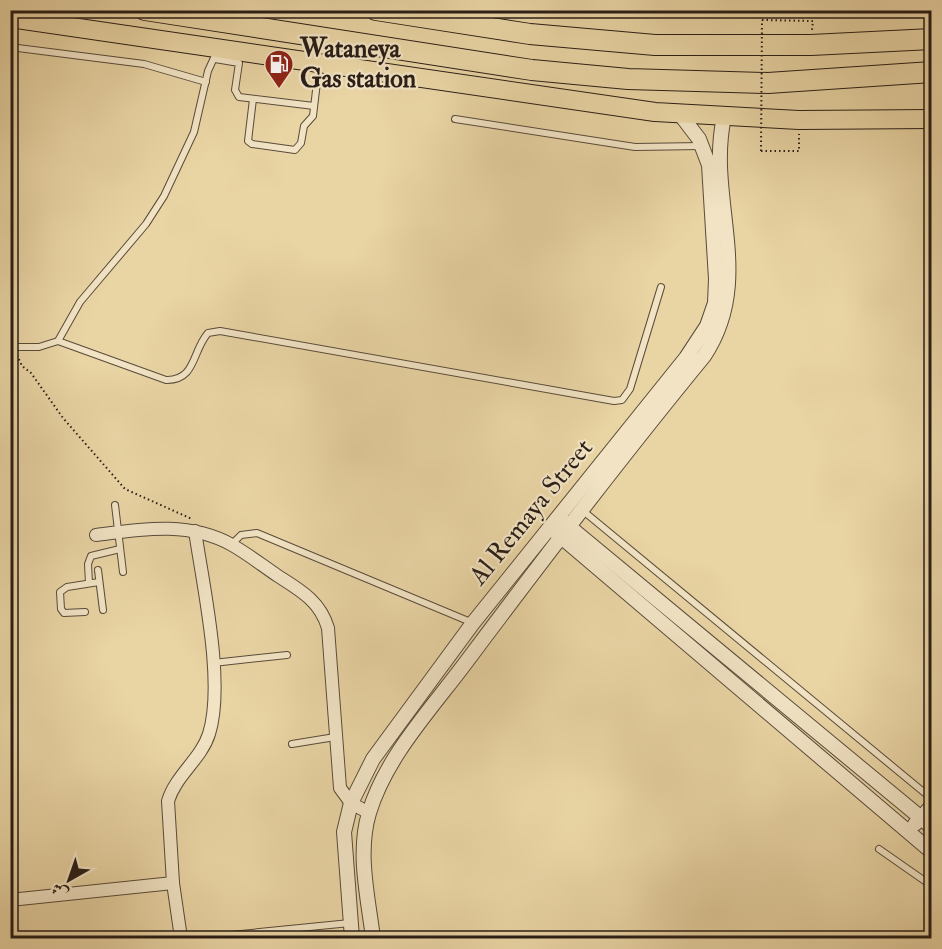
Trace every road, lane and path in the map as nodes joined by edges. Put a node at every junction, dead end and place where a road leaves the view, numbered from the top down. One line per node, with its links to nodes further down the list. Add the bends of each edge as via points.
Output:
1 (145, 10): 8 (highway, via 522,69 599,77 768,83)
2 (376, 10): 5 (highway, via 530,34 655,45 811,45)
3 (10, 18): 7 (main road)
4 (802, 21): 17 (path, bridge, via 762,20 761,151 799,151)
5 (932, 39)
6 (10, 47): 9 (lane, via 144,64)
7 (217, 54): 9 (lane); 11 (lane, via 239,63 236,92 241,98); 13 (main road)
8 (932, 72)
9 (206, 82): 20 (lane, via 194,132 164,196 146,224 80,302)
10 (317, 82): 12 (lane)
11 (253, 99): 12 (lane); 12 (lane, via 248,141 288,150 300,146 303,127 312,118)
12 (314, 106)
13 (680, 114): 14 (main road); 18 (street, Al Remaya Street)
14 (724, 117): 17 (main road); 23 (street, Al Remaya Street, via 720,151 730,282 722,321 704,356)
15 (455, 119): 18 (lane, via 635,147)
16 (932, 119): 17 (main road)
17 (799, 120)
18 (703, 146): 23 (street, Al Remaya Street, via 710,175 716,279 715,303 709,320 695,347)
19 (661, 287): 20 (lane, via 630,389 622,400 614,401 220,331 203,338 182,378 166,380)
20 (58, 341): 21 (lane, via 39,347)
21 (12, 347): 25 (path, via 63,418 125,489 191,519)
22 (115, 505): 26 (lane)
23 (576, 505): 24 (street, Al Remaya Street); 41 (lane)
24 (559, 526): 36 (street, Al Remaya Street); 44 (street, Al Remaya Street, via 407,742); 45 (street); 46 (street)
25 (195, 531): 26 (street, via 157,528); 28 (street); 38 (street)
26 (118, 532): 27 (street); 29 (lane)
27 (96, 535)
28 (231, 544): 36 (lane, via 241,535 257,533); 39 (street, via 304,593 322,612 328,628)
29 (120, 549): 31 (lane); 33 (lane, via 91,556)
30 (98, 570): 32 (lane)
31 (123, 572)
32 (99, 582): 33 (lane); 34 (lane)
33 (89, 583): 35 (lane, via 64,588 59,595 64,613)
34 (103, 610)
35 (85, 612)
36 (473, 623): 42 (street, Al Remaya Street, via 381,747)
37 (287, 655): 38 (lane)
38 (213, 663): 49 (street, via 214,708 210,730 168,801)
39 (335, 737): 40 (lane); 42 (street, via 340,788)
40 (292, 744)
41 (932, 799)
42 (351, 802): 44 (street); 52 (street, Al Remaya Street, via 343,851)
43 (932, 806): 45 (street)
44 (369, 813): 56 (street, Al Remaya Street, via 363,851)
45 (926, 823): 46 (street)
46 (908, 833): 48 (street)
47 (879, 849): 50 (lane)
48 (932, 852)
49 (173, 883): 51 (street); 54 (street)
50 (932, 886)
51 (10, 900)
52 (350, 923): 53 (lane); 55 (street, Al Remaya Street)
53 (200, 938)
54 (181, 939)
55 (352, 939)
56 (373, 939)

